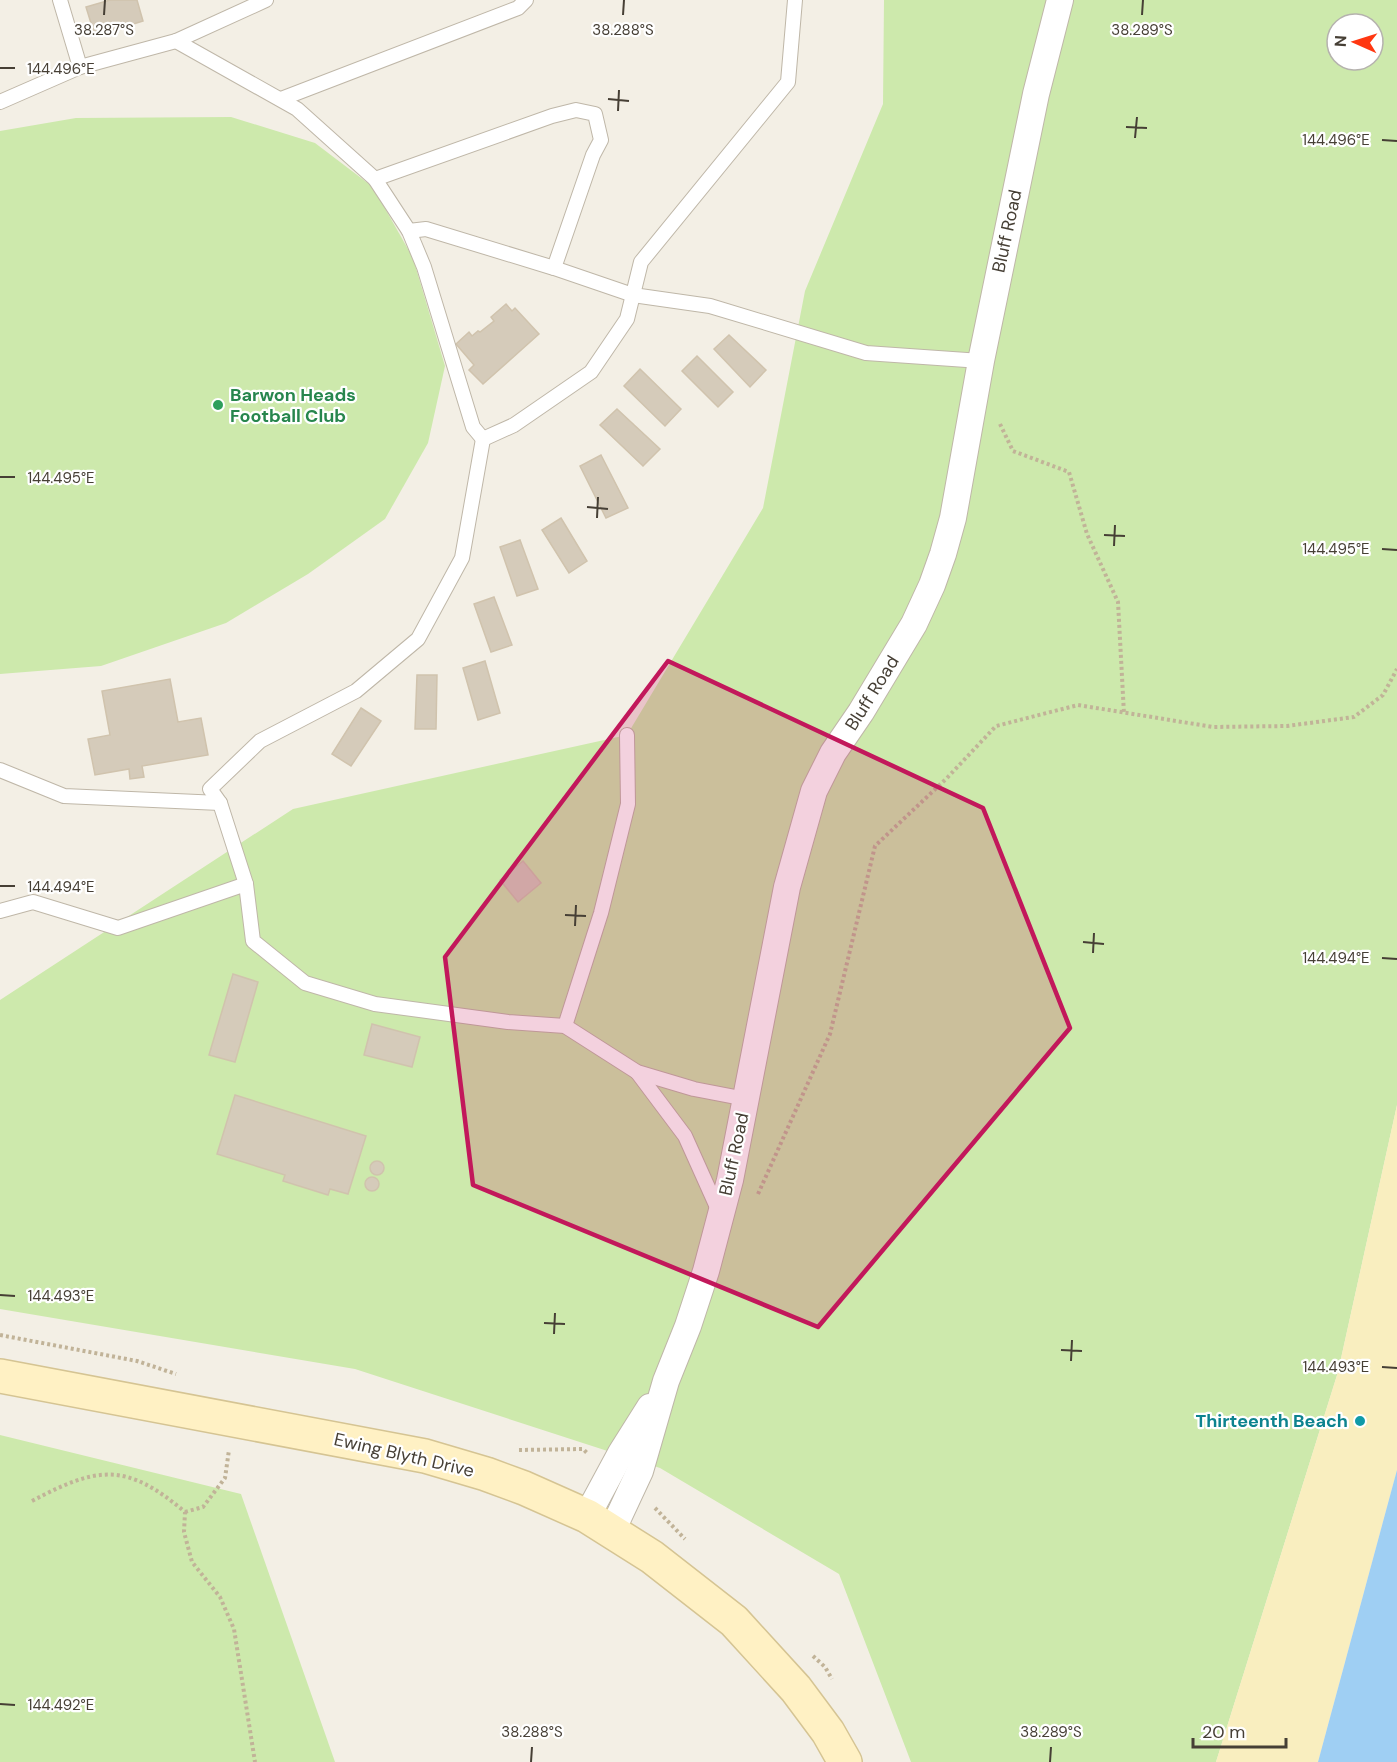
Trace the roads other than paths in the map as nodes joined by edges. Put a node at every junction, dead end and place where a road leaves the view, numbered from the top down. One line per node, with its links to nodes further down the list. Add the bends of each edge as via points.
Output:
1 (60, 0): 7 (lane)
2 (266, 0): 6 (lane)
3 (526, 0): 8 (lane, via 518,8)
4 (795, 0): 13 (lane, via 788,81 641,262)
5 (1060, 0): 14 (street, Bluff Road, via 1036,94)
6 (176, 41): 7 (lane); 8 (lane)
7 (81, 66): 9 (lane)
8 (281, 99): 10 (lane)
9 (0, 102)
10 (375, 179): 11 (lane); 12 (lane, via 552,116 576,111 595,114 601,140)
11 (409, 231): 12 (lane, via 426,230); 15 (lane, via 424,267 473,427)
12 (554, 268): 13 (lane)
13 (633, 295): 14 (lane, via 710,306 866,353); 15 (lane, via 627,319 591,372 514,425)
14 (981, 361): 23 (street, Bluff Road, via 953,518 933,585 814,791 787,887)
15 (483, 439): 18 (lane, via 462,558 418,639 356,691 260,741 210,789)
16 (627, 735): 21 (lane, via 628,804 601,913)
17 (0, 770): 18 (lane, via 64,796)
18 (220, 803): 19 (lane)
19 (246, 884): 20 (lane, via 118,928 33,902); 21 (lane, via 253,941 305,983 375,1004)
20 (0, 910)
21 (565, 1026): 22 (lane)
22 (637, 1072): 23 (lane); 24 (lane, via 685,1136)
23 (746, 1100): 24 (street, Bluff Road)
24 (720, 1215): 26 (street, Bluff Road, via 640,1471)
25 (0, 1376): 26 (street, Ewing Blyth Drive, via 425,1456 486,1474)
26 (600, 1524): 27 (street, Ewing Blyth Drive, via 652,1557 734,1621 796,1689)
27 (845, 1762)

